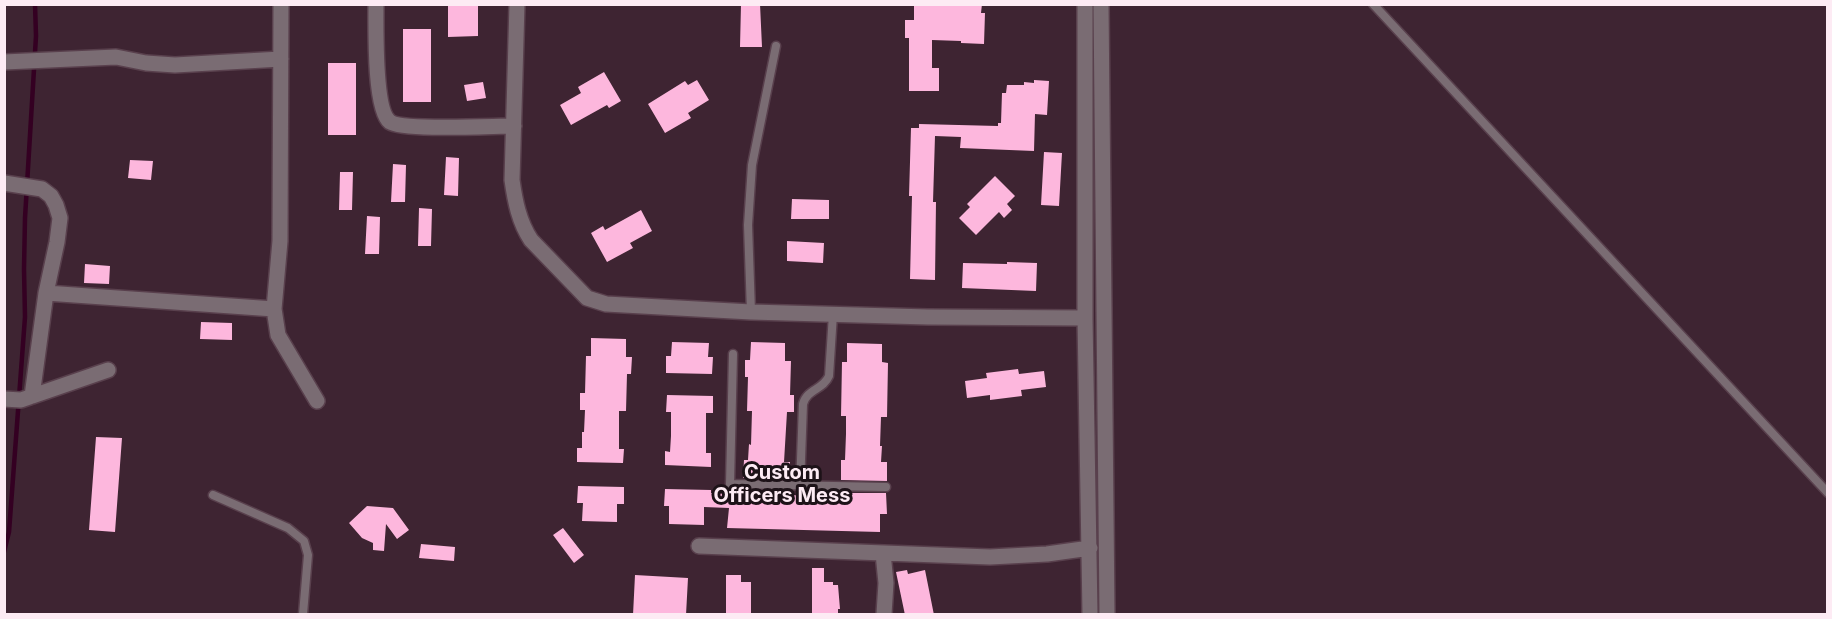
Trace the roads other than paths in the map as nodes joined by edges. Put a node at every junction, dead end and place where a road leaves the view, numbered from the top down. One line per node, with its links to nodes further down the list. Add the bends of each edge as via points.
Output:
1 (281, 4): 8 (street)
2 (376, 4): 10 (street, via 379,97 390,122 418,126)
3 (517, 4): 10 (street)
4 (1085, 4): 16 (street)
5 (1101, 4): 31 (street)
6 (1373, 4): 23 (lane)
7 (776, 46): 14 (lane, via 752,165 748,225)
8 (281, 58): 9 (street, via 175,65 116,57); 13 (street, via 280,241)
9 (4, 62)
10 (514, 126): 14 (street, via 513,180 525,232 587,298 606,304)
11 (18, 184): 12 (street, via 42,189 51,196 60,218)
12 (46, 293): 13 (street); 19 (street)
13 (274, 309): 20 (street, via 278,335)
14 (751, 312): 15 (street)
15 (833, 314): 16 (street); 21 (lane, via 829,376 807,394 803,404)
16 (1085, 318): 26 (street)
17 (733, 354): 21 (lane, via 730,484)
18 (108, 370): 19 (street)
19 (16, 399)
20 (317, 400)
21 (800, 487): 22 (lane)
22 (886, 487)
23 (1827, 493)
24 (213, 495): 28 (lane, via 288,528 304,542 308,555)
25 (699, 546): 27 (street)
26 (1090, 548): 27 (street, via 1047,555 990,557); 30 (street)
27 (883, 553): 29 (street)
28 (303, 615)
29 (884, 615)
30 (1090, 615)
31 (1107, 615)

